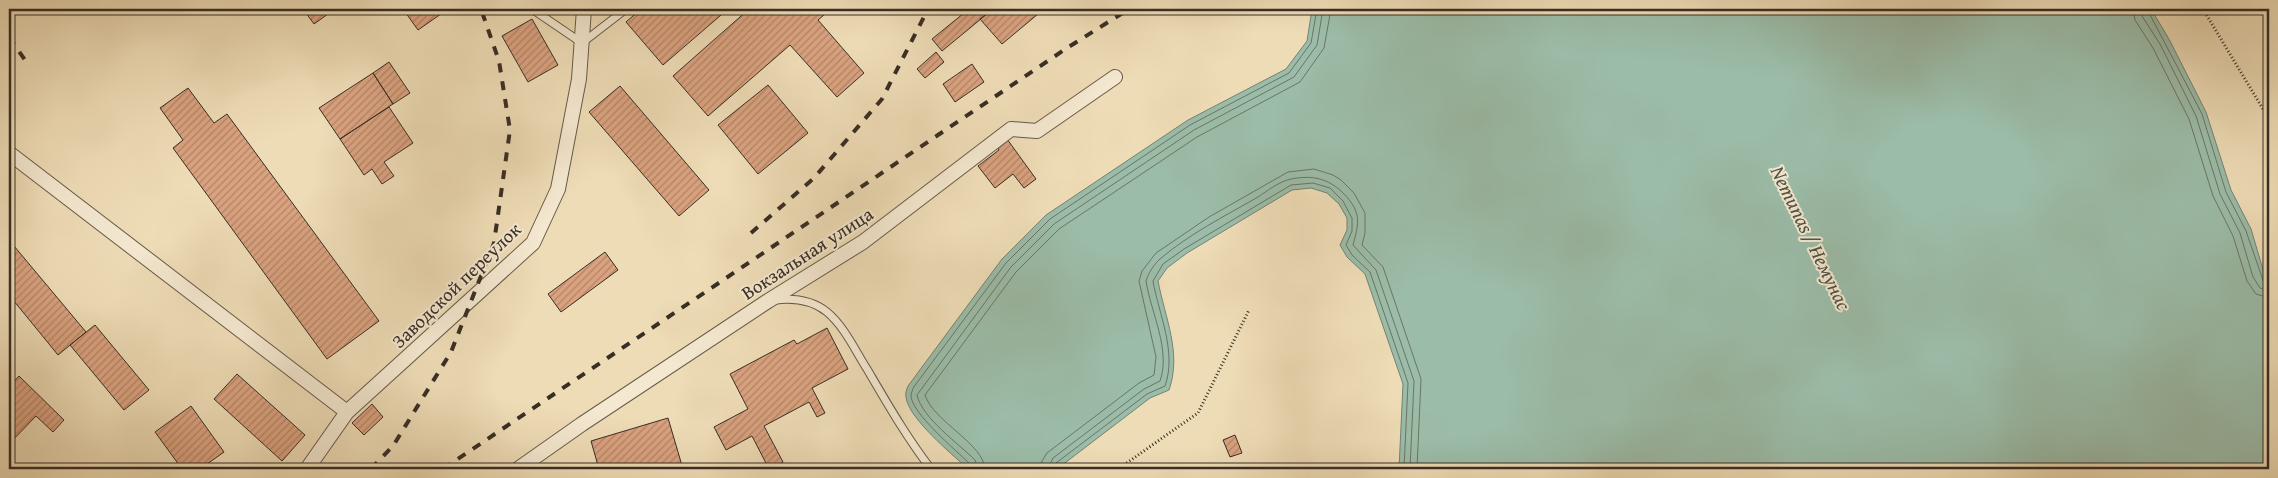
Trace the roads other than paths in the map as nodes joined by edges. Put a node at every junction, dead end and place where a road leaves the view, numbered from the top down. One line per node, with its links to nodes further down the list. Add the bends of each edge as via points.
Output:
1 (532, 9): 4 (lane)
2 (584, 9): 4 (street, Заводской переулок)
3 (626, 9): 4 (lane)
4 (582, 44): 8 (street, Заводской переулок, via 579,79 558,189 533,244)
5 (1115, 78): 7 (street, Вокзальная улица, via 1038,131 1011,129 863,242)
6 (9, 153): 8 (street)
7 (768, 301): 10 (street, Вокзальная улица); 11 (lane, via 794,298 812,303 828,313 846,335 911,443)
8 (347, 412): 9 (street, Заводской переулок)
9 (307, 469)
10 (518, 469)
11 (932, 469)

